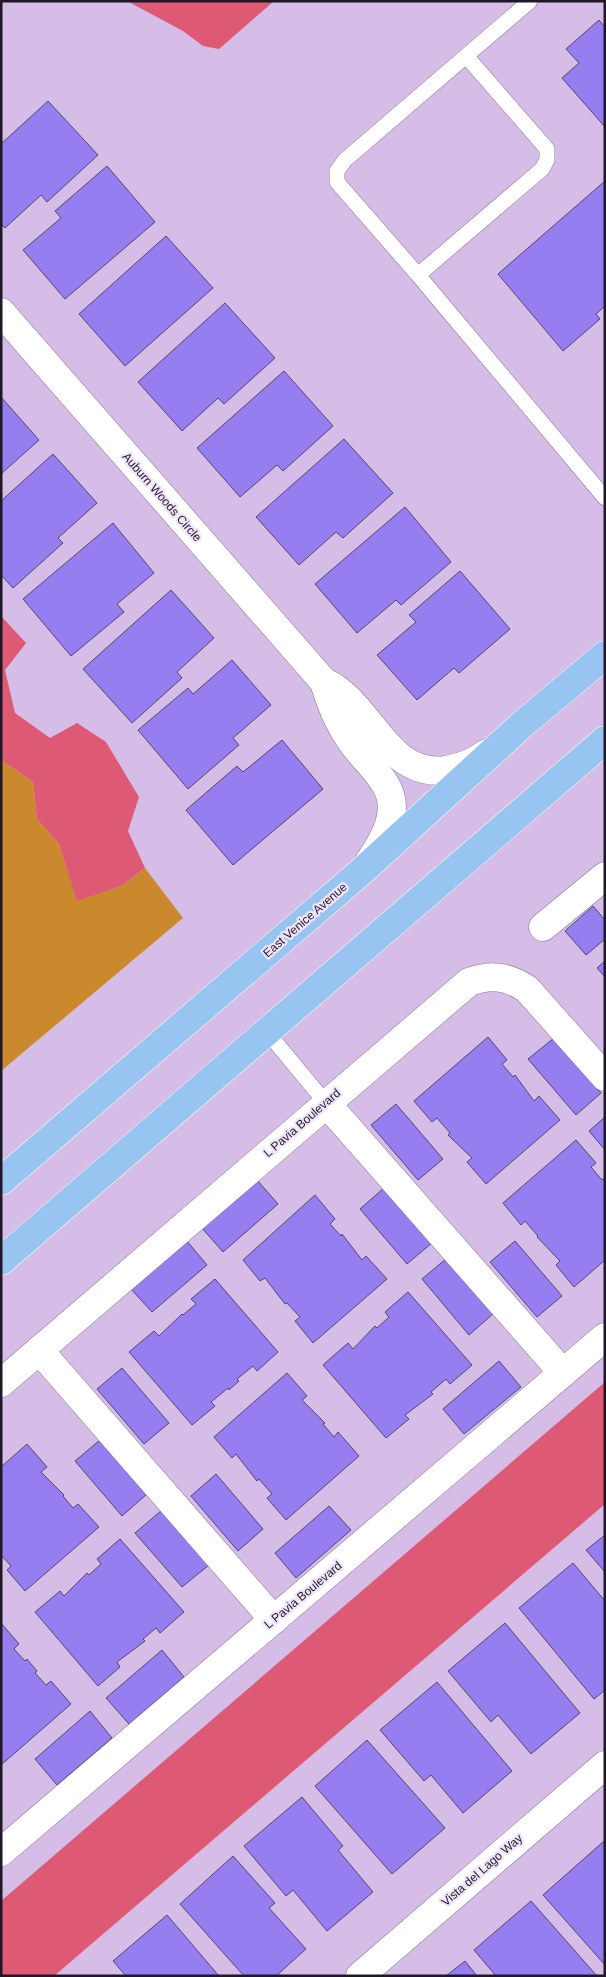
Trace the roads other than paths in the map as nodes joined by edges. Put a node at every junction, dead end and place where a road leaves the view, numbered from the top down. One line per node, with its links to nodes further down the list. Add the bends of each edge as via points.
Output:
1 (530, 1): 2 (lane)
2 (467, 56): 3 (lane, via 547,149 547,160 542,168); 3 (lane, via 337,171 337,182)
3 (418, 275): 5 (lane)
4 (1, 312): 7 (street, Auburn Woods Circle)
5 (605, 498)
6 (605, 655): 8 (main road, East Venice Avenue)
7 (324, 682): 8 (street, Auburn Woods Circle, via 341,692 395,752 413,766 437,771 472,764); 10 (street, Auburn Woods Circle, via 340,723 386,784 390,796 391,815 386,834)
8 (525, 722): 10 (main road, East Venice Avenue)
9 (605, 740): 13 (main road)
10 (362, 871): 16 (main road, East Venice Avenue)
11 (605, 876): 12 (street)
12 (543, 927)
13 (267, 1032): 15 (lane); 17 (main road)
14 (605, 1077): 15 (street, L Pavia Boulevard, via 527,989 509,979 492,976 469,982)
15 (326, 1102): 19 (street, L Pavia Boulevard); 20 (street)
16 (1, 1182)
17 (1, 1261)
18 (605, 1337): 20 (street, L Pavia Boulevard)
19 (39, 1350): 21 (street, L Pavia Boulevard); 22 (street)
20 (563, 1373): 22 (street, L Pavia Boulevard)
21 (1, 1382)
22 (274, 1620): 24 (street, L Pavia Boulevard)
23 (605, 1765): 25 (street, Vista del Lago Way)
24 (1, 1852)
25 (360, 1976)

